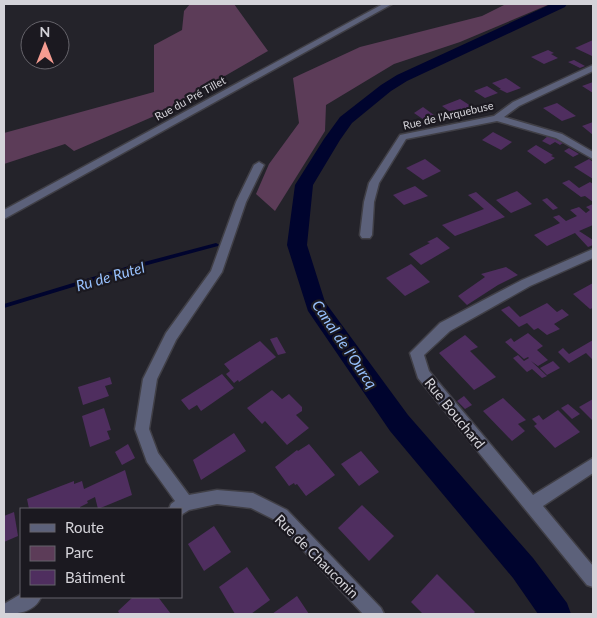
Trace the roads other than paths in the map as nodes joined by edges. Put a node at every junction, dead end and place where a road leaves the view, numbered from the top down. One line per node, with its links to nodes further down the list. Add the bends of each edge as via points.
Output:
1 (388, 4): 6 (street, Rue du Pré Tillet)
2 (593, 68): 3 (street, Rue de l'Arquebuse, via 516,104)
3 (497, 118): 4 (street, via 559,136); 7 (street, Rue de l'Arquebuse, via 403,136 374,183 368,202)
4 (593, 156)
5 (258, 165): 11 (street, Rue de Chauconin, via 216,272 171,337 150,379 142,429 152,457)
6 (4, 215)
7 (366, 235)
8 (593, 253): 10 (street, Rue Bouchard, via 526,283 445,327 417,353 423,374)
9 (593, 465): 10 (street)
10 (531, 505): 12 (street, Rue Bouchard)
11 (182, 506): 15 (street, Rue de Chauconin, via 217,496 253,500 281,515)
12 (593, 579)
13 (30, 598): 14 (street)
14 (4, 614)
15 (375, 614)

